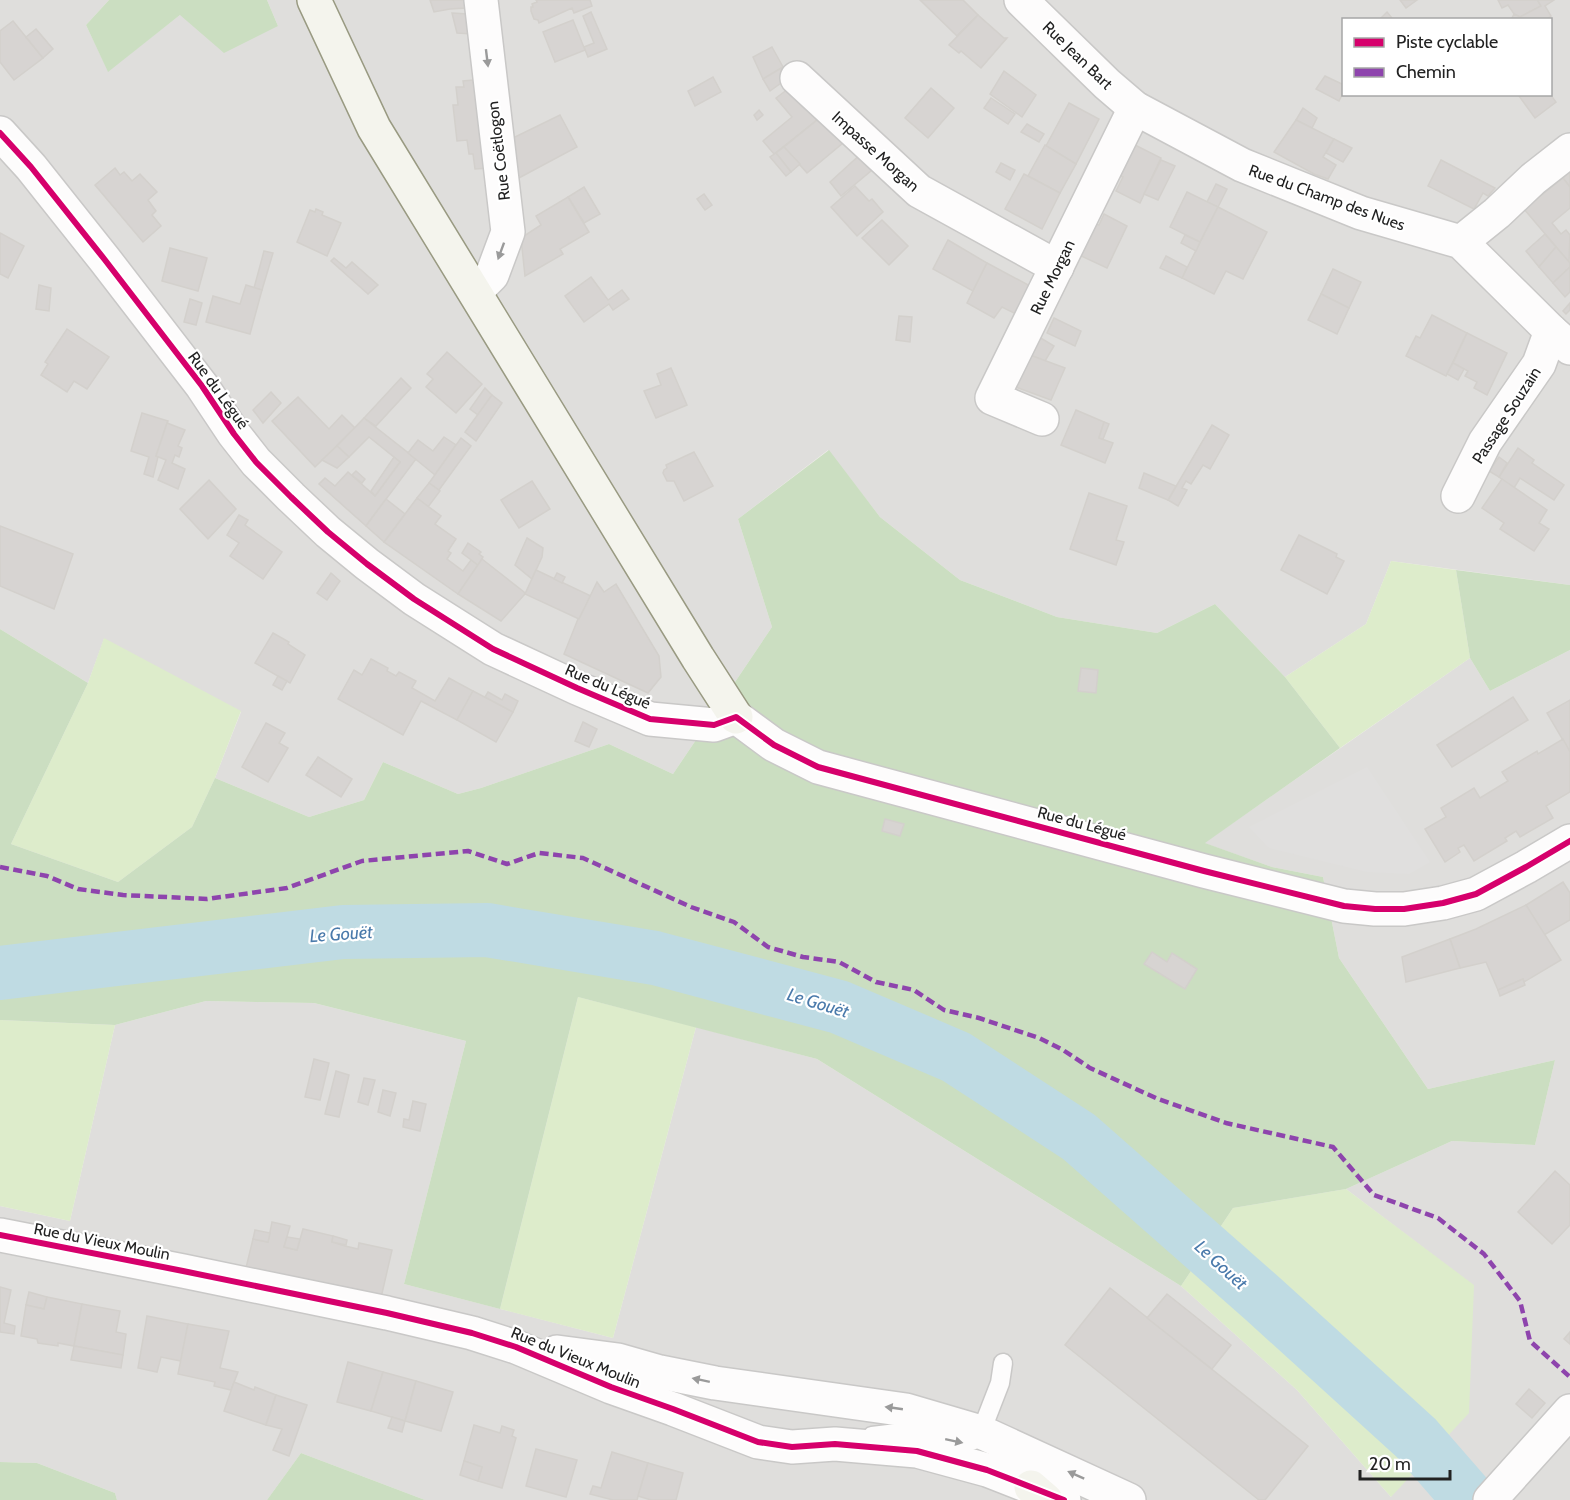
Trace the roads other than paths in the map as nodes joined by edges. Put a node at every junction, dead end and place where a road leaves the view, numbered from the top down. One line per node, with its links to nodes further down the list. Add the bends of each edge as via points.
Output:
1 (314, 0): 10 (main road, via 374,128)
2 (480, 0): 10 (street, Rue Coëtlogon, one-way to 10, via 508,232 492,275)
3 (1022, 0): 5 (street, Rue Jean Bart)
4 (797, 78): 9 (street, Impasse Morgan, via 919,191)
5 (1135, 108): 8 (street, Rue du Champ des Nues, via 1242,165 1361,213); 9 (street, Rue Morgan)
6 (0, 133): 14 (street, Rue du Légué, via 105,260 256,462 328,532 375,570 493,649 650,719 714,725)
7 (1570, 150): 8 (street)
8 (1461, 242): 11 (street)
9 (1057, 267): 12 (street, Rue Morgan, via 992,398)
10 (475, 292): 14 (main road)
11 (1561, 340): 13 (street, Passage Souzain, via 1539,364 1485,442)
12 (1042, 419)
13 (1458, 496)
14 (736, 717): 15 (street, Rue du Légué, via 774,745 819,767 1344,906 1404,909 1476,894)
15 (1570, 840)
16 (0, 1235): 17 (street, Rue du Vieux Moulin, via 387,1313)
17 (516, 1347): 20 (street, Rue du Vieux Moulin, one-way to 17, via 906,1410 715,1383 618,1360); 21 (street, Rue du Vieux Moulin, via 611,1388 758,1442 792,1447)
18 (1003, 1363): 20 (lane, via 1000,1383)
19 (1570, 1411): 23 (street)
20 (981, 1432): 21 (lane, Rue du Vieux Moulin, one-way to 20, via 905,1432 963,1443 974,1440); 25 (street, Rue du Vieux Moulin, one-way to 20)
21 (835, 1444): 22 (street, Rue du Vieux Moulin, via 917,1451 987,1470)
22 (1039, 1494): 24 (street, Rue du Vieux Moulin)
23 (1494, 1497)
24 (1064, 1500)
25 (1129, 1500)

